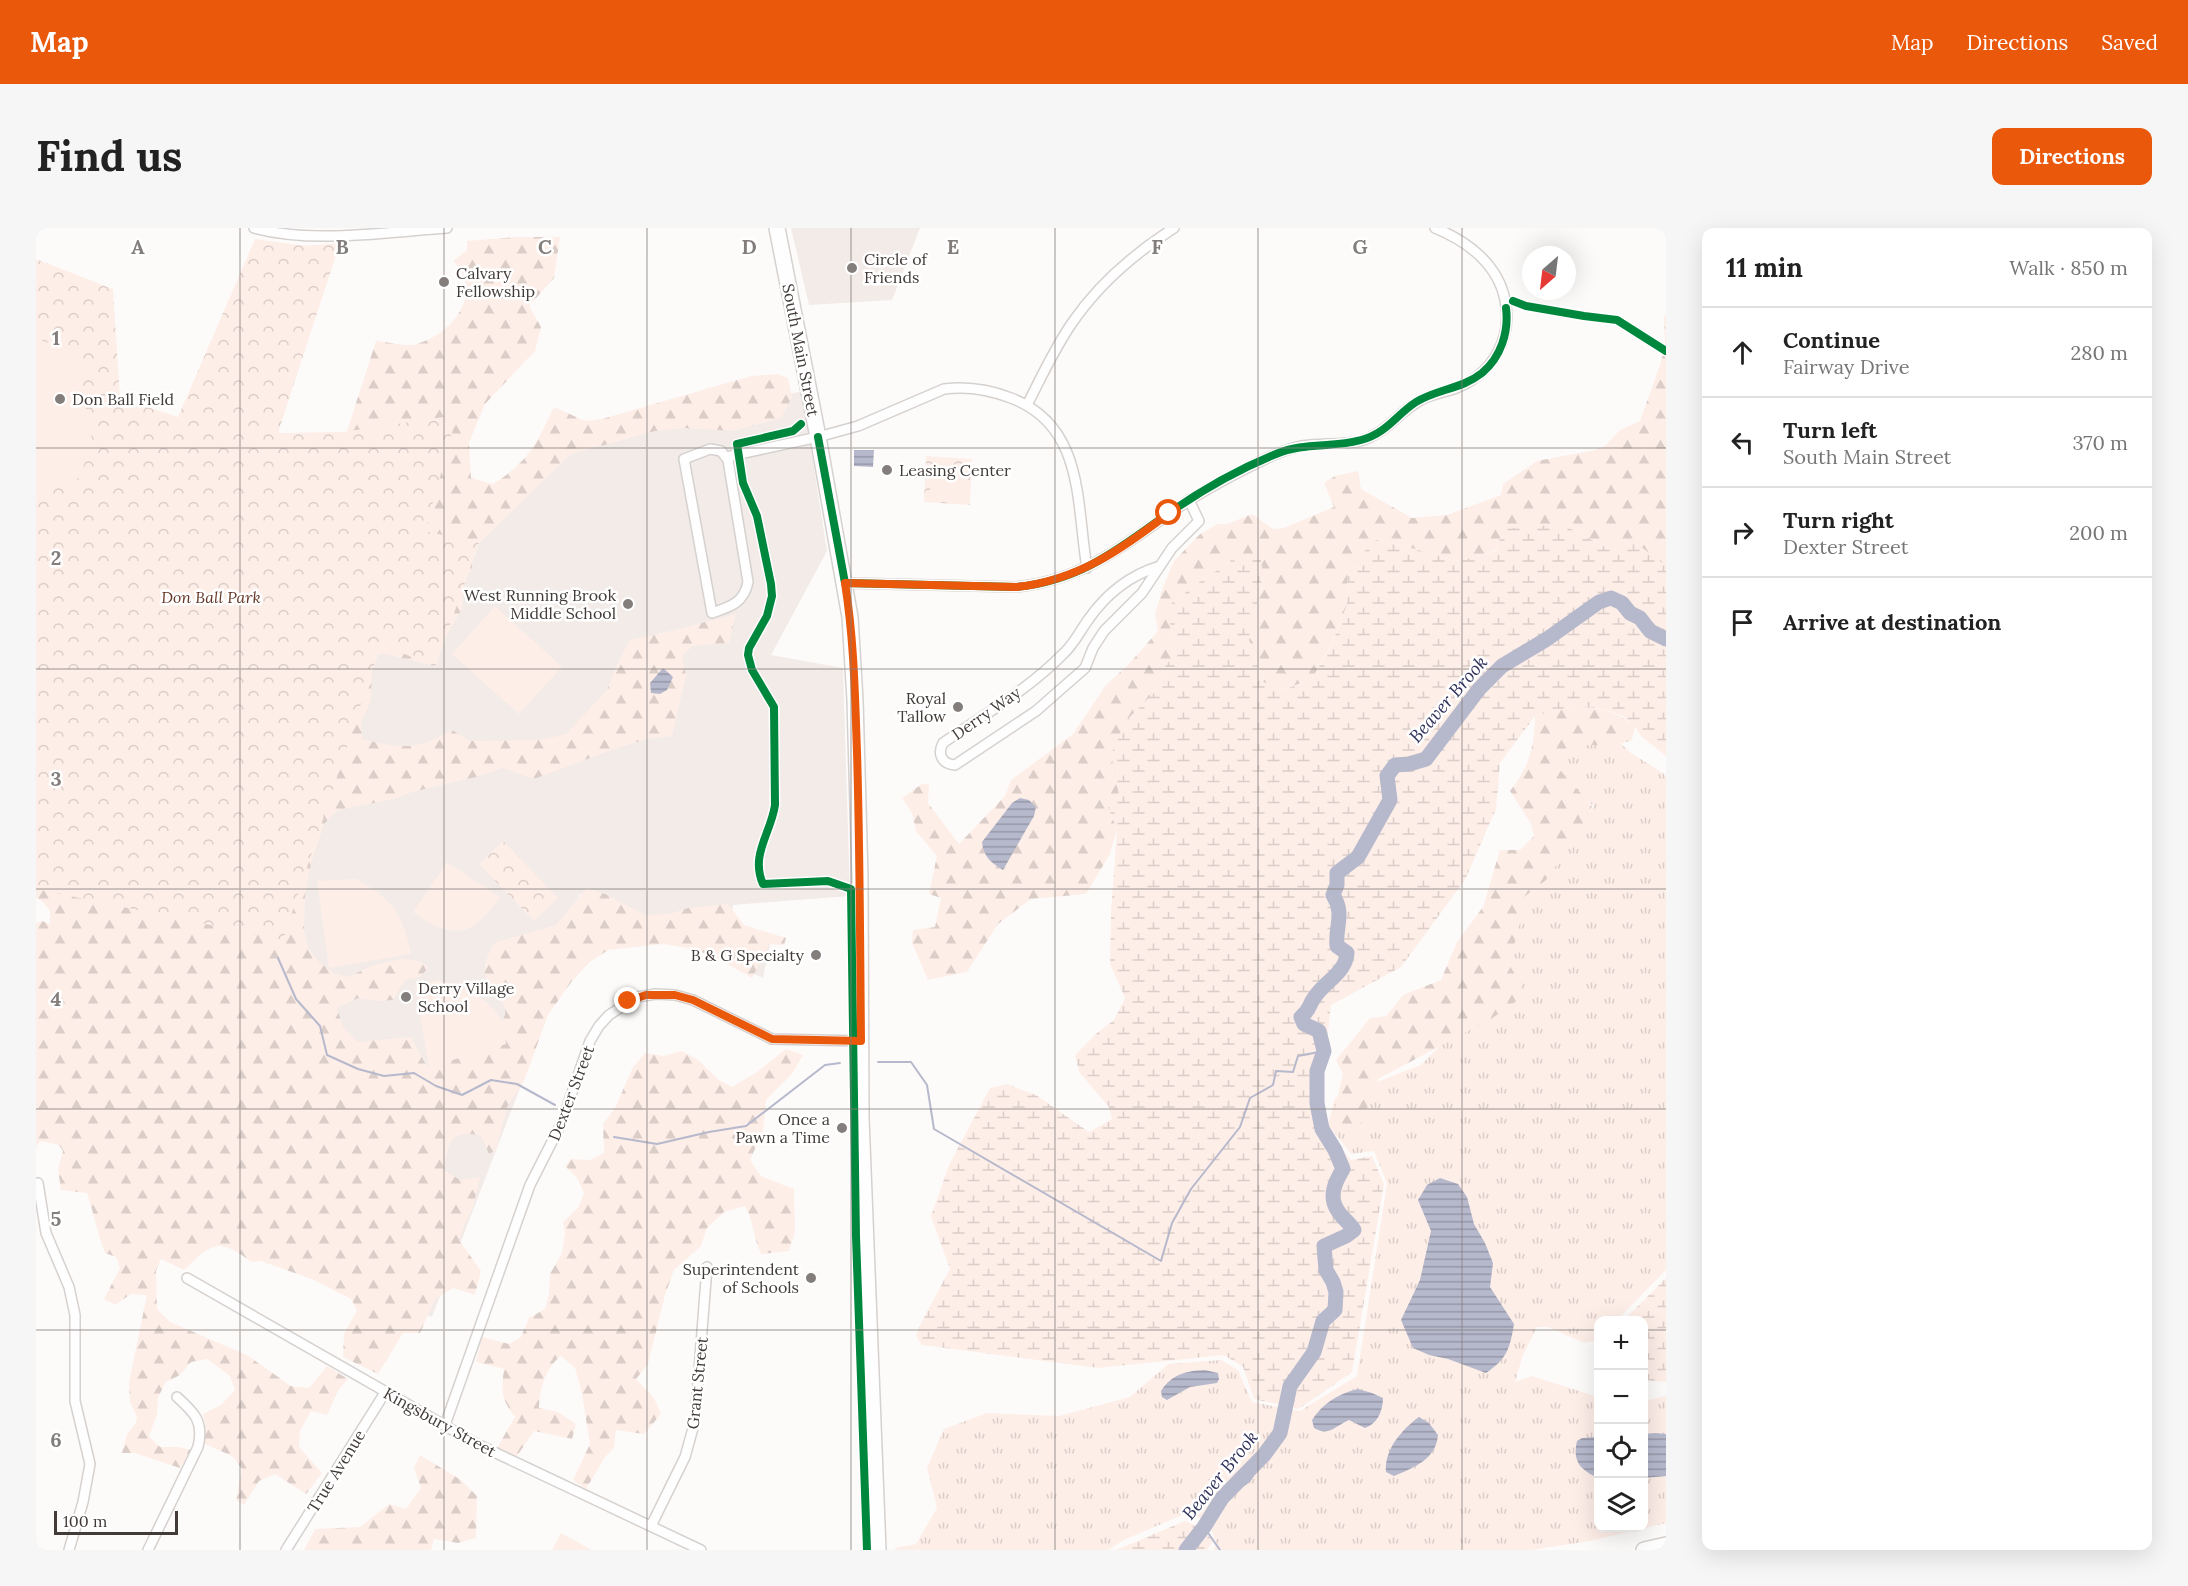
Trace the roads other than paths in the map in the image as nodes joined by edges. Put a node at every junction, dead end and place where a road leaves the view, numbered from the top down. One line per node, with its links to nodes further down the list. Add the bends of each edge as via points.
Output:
1 (254, 228): 2 (street, via 340,235)
2 (447, 228)
3 (777, 228): 7 (main road, South Main Street)
4 (1174, 228): 6 (street, via 1120,269 1078,315)
5 (1436, 228): 9 (street, via 1459,239 1480,256 1495,273 1502,289 1507,327 1491,364 1460,386 1416,402 1374,435 1359,441 1303,446 1276,453)
6 (1027, 405): 7 (street, via 986,389 944,389 875,419); 11 (street, via 1054,429 1072,465)
7 (818, 437): 8 (street); 12 (main road, South Main Street)
8 (726, 457): 8 (street, via 721,451 710,449 684,459 712,613 738,603 748,582)
9 (1190, 500): 10 (street, Derry Way, via 1200,521); 11 (street)
10 (1160, 566): 10 (street, Derry Way, via 1142,593 1104,632 1084,668 1050,699 955,765 945,762 939,753 943,743 1065,653 1113,591 1136,575)
11 (1087, 568): 12 (street, via 1055,580 1016,587)
12 (845, 583): 13 (main road, South Main Street, via 855,700)
13 (861, 1041): 19 (street, Dexter Street, via 772,1039 675,995 637,997 609,1015 590,1041 561,1124 530,1185); 26 (main road, South Main Street)
14 (38, 1183): 22 (street, via 46,1233 74,1309 75,1401 90,1464)
15 (707, 1267): 20 (street, Grant Street, via 695,1420 685,1457)
16 (187, 1278): 17 (street, Kingsbury Street)
17 (386, 1391): 19 (street, Kingsbury Street); 24 (street, True Avenue)
18 (177, 1397): 23 (street, via 198,1419 200,1438)
19 (445, 1425): 20 (street, Kingsbury Street, via 495,1453)
20 (651, 1526): 25 (street, Kingsbury Street)
21 (1666, 1545): 27 (main road)
22 (69, 1550)
23 (148, 1550)
24 (286, 1550)
25 (701, 1550)
26 (878, 1550)
27 (1644, 1550)

